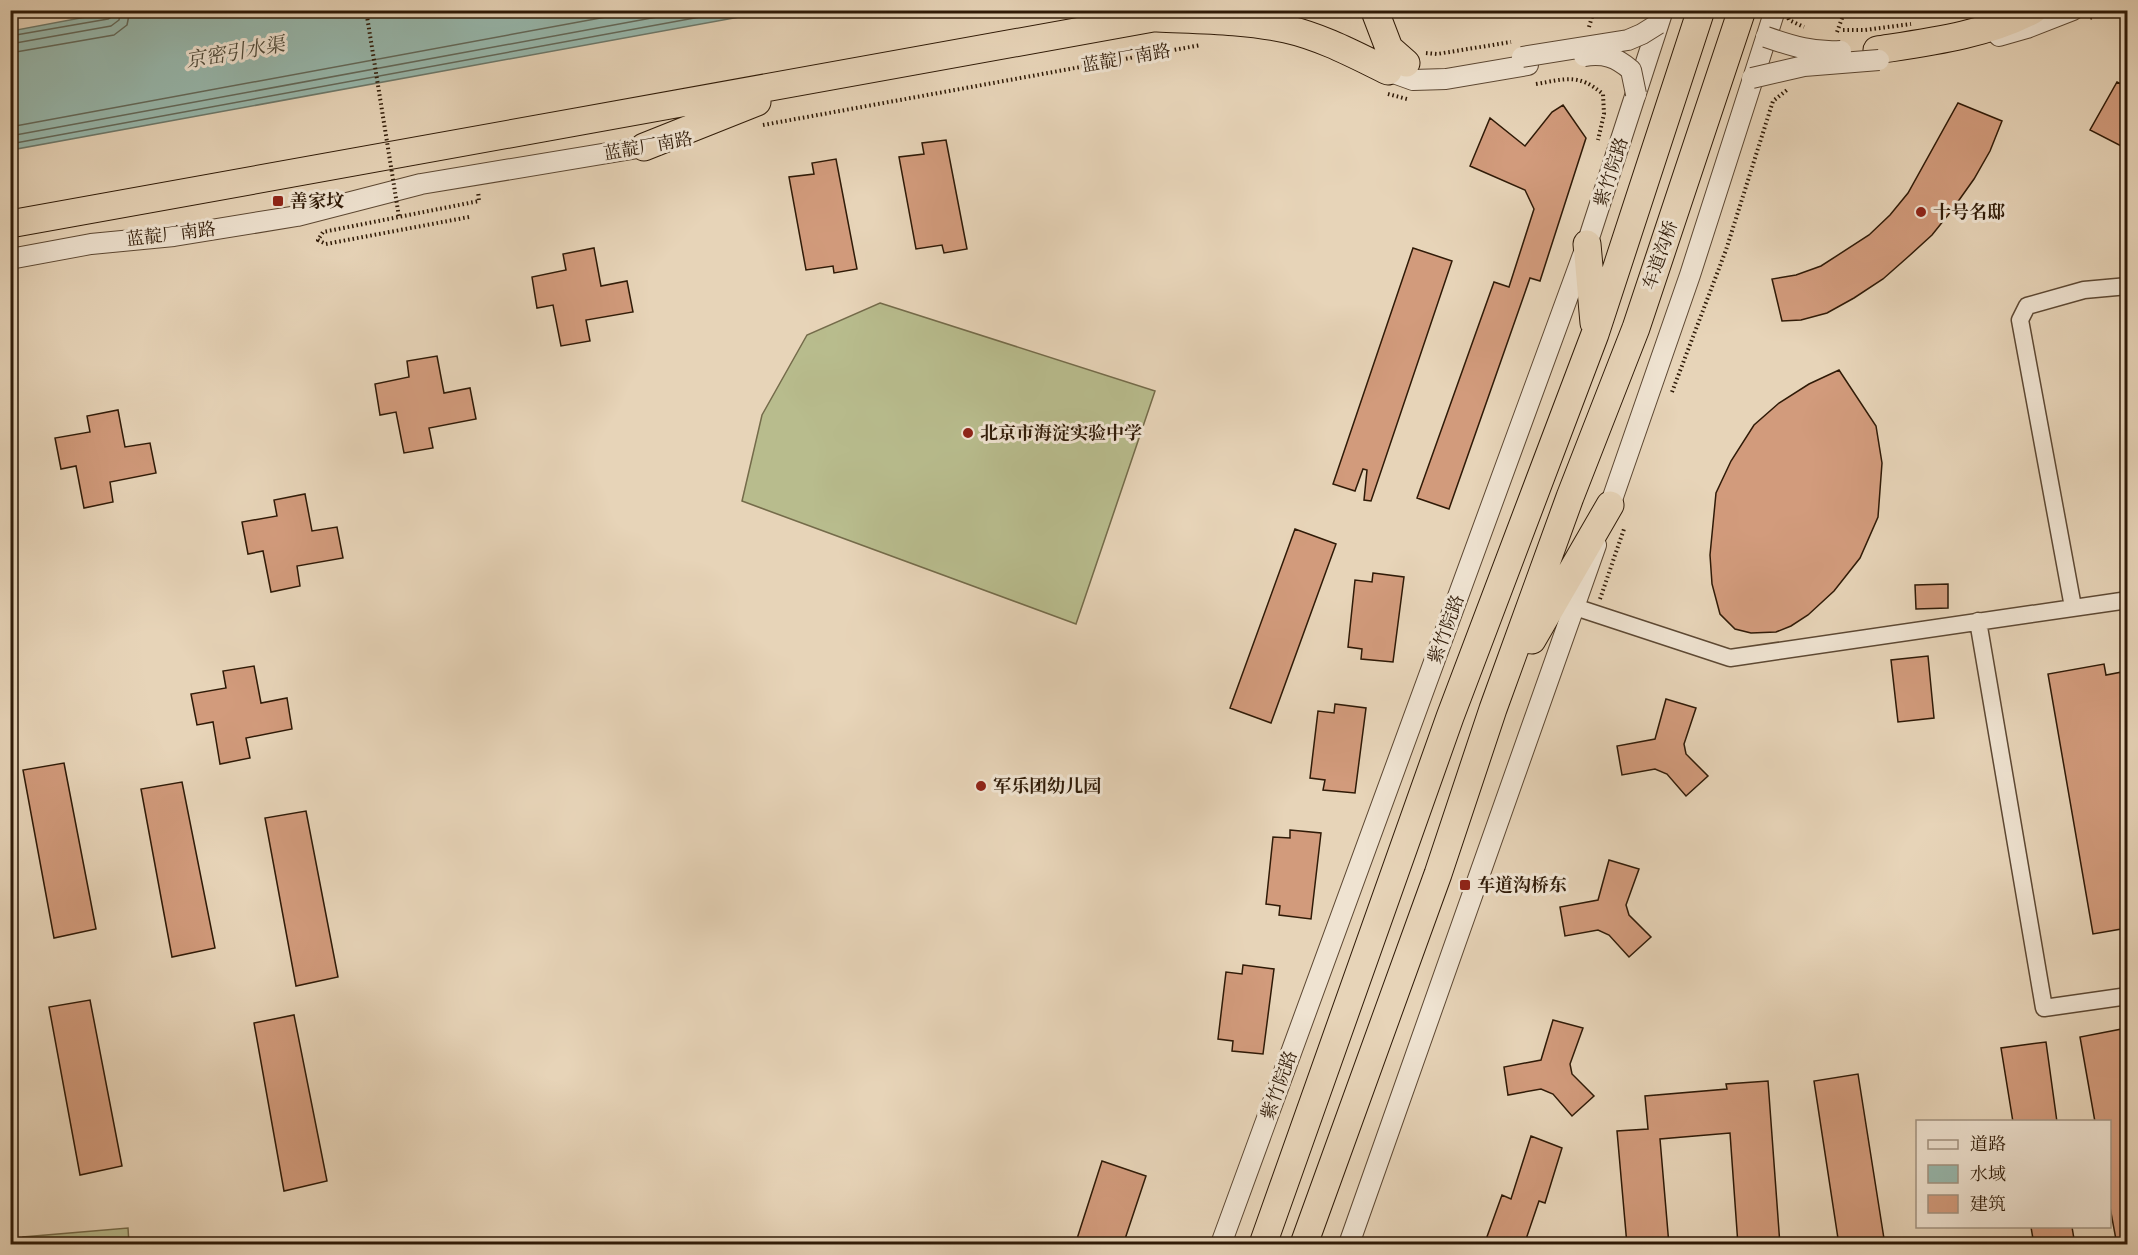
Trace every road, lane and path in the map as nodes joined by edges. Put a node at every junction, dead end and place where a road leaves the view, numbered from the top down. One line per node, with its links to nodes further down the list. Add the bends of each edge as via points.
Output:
1 (366, 10): 29 (path, bridge)
2 (1377, 10): 18 (highway)
3 (1701, 10): 35 (highway, 车道沟桥)
4 (1742, 10): 43 (highway, 车道沟桥, via 1636,328)
5 (1775, 10): 14 (street)
6 (1785, 10): 12 (path, bridge, via 1789,20)
7 (2033, 10): 17 (highway, via 1976,31)
8 (2073, 10): 17 (street, via 2027,28 1930,54)
9 (1165, 14): 18 (highway, 蓝靛厂南路, via 1286,29); 20 (highway, 蓝靛厂南路)
10 (1661, 17): 16 (street, bridge, via 1642,34 1628,40); 23 (street, 紫竹院路, bridge)
11 (1911, 24): 13 (path, bridge)
12 (1812, 30)
13 (1833, 30)
14 (1766, 36): 17 (street, bridge, via 1796,48); 19 (street)
15 (1204, 44): 25 (path, 蓝靛厂南路)
16 (1522, 54): 18 (path, via 1437,54); 18 (street, via 1446,79 1413,80); 23 (street, bridge, via 1595,54 1618,59 1631,70)
17 (1878, 55): 19 (street, bridge)
18 (1398, 70): 24 (path, via 1402,99)
19 (1752, 78): 37 (street)
20 (810, 81): 26 (highway); 31 (highway, 蓝靛厂南路)
21 (1535, 84): 27 (path, via 1570,78 1589,82 1603,94 1604,114)
22 (1793, 86): 36 (path, via 1773,101 1726,250)
23 (1636, 94): 32 (street, 紫竹院路)
24 (1412, 99)
25 (761, 126)
26 (644, 147): 33 (street, 蓝靛厂南路, via 421,184 297,216)
27 (1596, 149)
28 (465, 204): 29 (path)
29 (399, 217): 30 (path, via 323,232 318,240 326,244)
30 (469, 217)
31 (10, 224)
32 (1587, 244): 35 (highway); 45 (street, 紫竹院路)
33 (10, 259)
34 (2127, 286): 40 (street, via 2084,290 2027,306 2020,320)
35 (1595, 334): 46 (highway, 紫竹院路, via 1450,717)
36 (1671, 395)
37 (1618, 515): 39 (street); 41 (path); 43 (highway)
38 (2127, 600): 40 (street)
39 (1575, 607): 41 (street); 48 (street)
40 (2073, 607): 42 (street)
41 (1595, 614): 42 (street, via 1730,658)
42 (1978, 621): 44 (street, via 2044,1008)
43 (1493, 709): 47 (highway)
44 (2127, 996)
45 (1221, 1245)
46 (1263, 1245)
47 (1304, 1245)
48 (1349, 1245)

